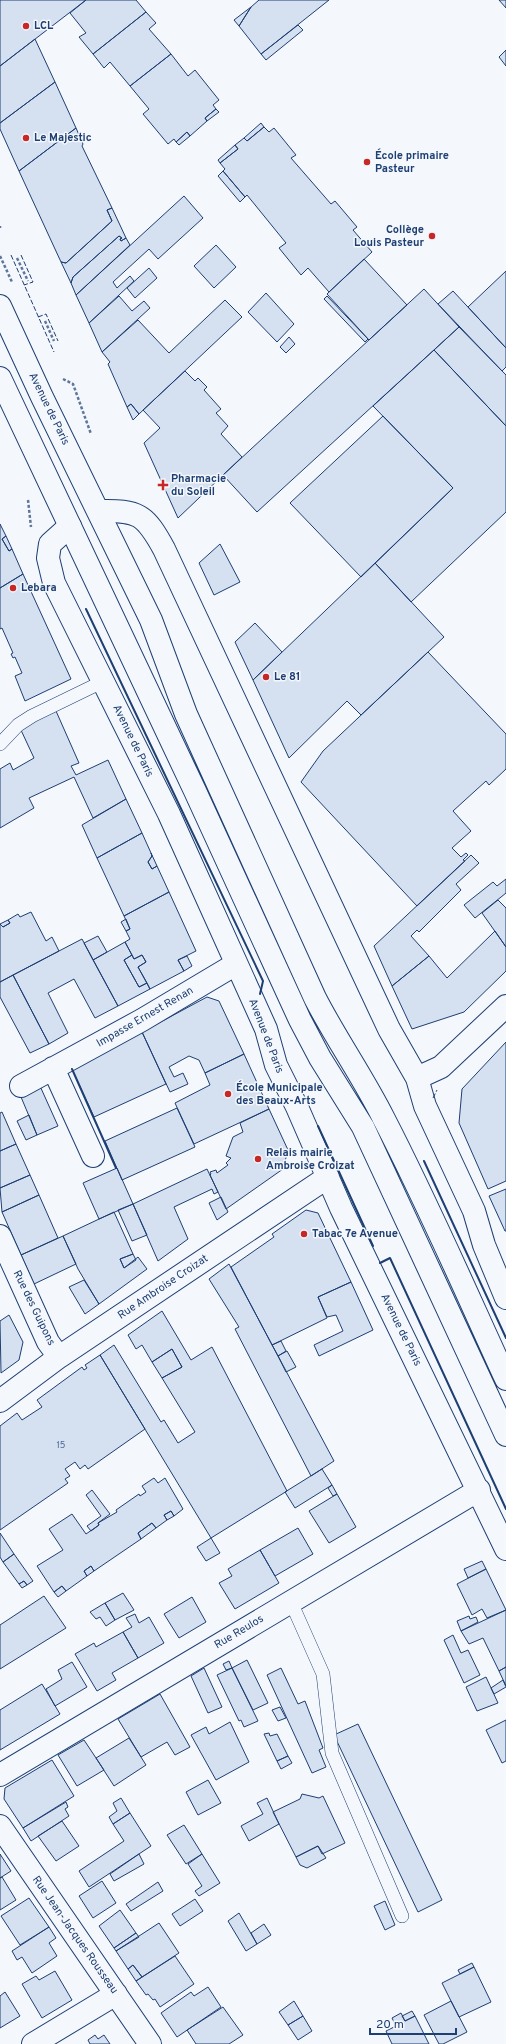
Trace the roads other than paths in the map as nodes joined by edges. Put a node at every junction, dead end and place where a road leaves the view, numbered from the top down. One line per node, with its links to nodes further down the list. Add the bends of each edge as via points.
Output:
1 (0, 306): 3 (main road, Avenue de Paris)
2 (0, 378): 4 (main road)
3 (99, 511): 4 (main road, Avenue de Paris); 10 (main road, via 125,511 137,515 155,532 389,1029); 17 (main road, Avenue de Paris, via 151,620 186,714 315,998 338,1042 369,1091 410,1170)
4 (70, 526): 5 (main road, Avenue de Paris, via 50,544 48,558 54,583); 19 (main road, via 300,1020 320,1058 363,1127)
5 (104, 681): 6 (lane, via 32,716 18,725); 7 (main road, Avenue de Paris, via 169,814)
6 (0, 744)
7 (236, 964): 9 (main road, Impasse Ernest Renan, via 142,1020); 13 (main road, Avenue de Paris, via 266,1029 276,1065)
8 (506, 1006): 10 (main road, via 441,1067)
9 (53, 1068): 11 (main road, Impasse Ernest Renan); 12 (main road)
10 (417, 1078): 15 (main road, via 425,1106 474,1211 484,1245)
11 (20, 1086)
12 (93, 1156)
13 (328, 1177): 16 (main road, Rue Ambroise Croizat); 20 (main road, Avenue de Paris)
14 (0, 1236): 16 (main road, Rue des Guipons, via 48,1342)
15 (506, 1298)
16 (59, 1357): 18 (main road, Rue Ambroise Croizat)
17 (506, 1379)
18 (0, 1401)
19 (506, 1436)
20 (479, 1490): 21 (main road, Avenue de Paris); 22 (main road, Rue Reulos)
21 (506, 1550)
22 (291, 1602): 23 (main road, Rue Reulos); 25 (lane, via 323,1674 332,1754)
23 (0, 1774)
24 (0, 1826): 26 (main road, Rue Jean-Jacques Rousseau)
25 (402, 1916)
26 (116, 1994): 27 (main road); 28 (main road, Rue Jean-Jacques Rousseau)
27 (33, 2044)
28 (150, 2044)

